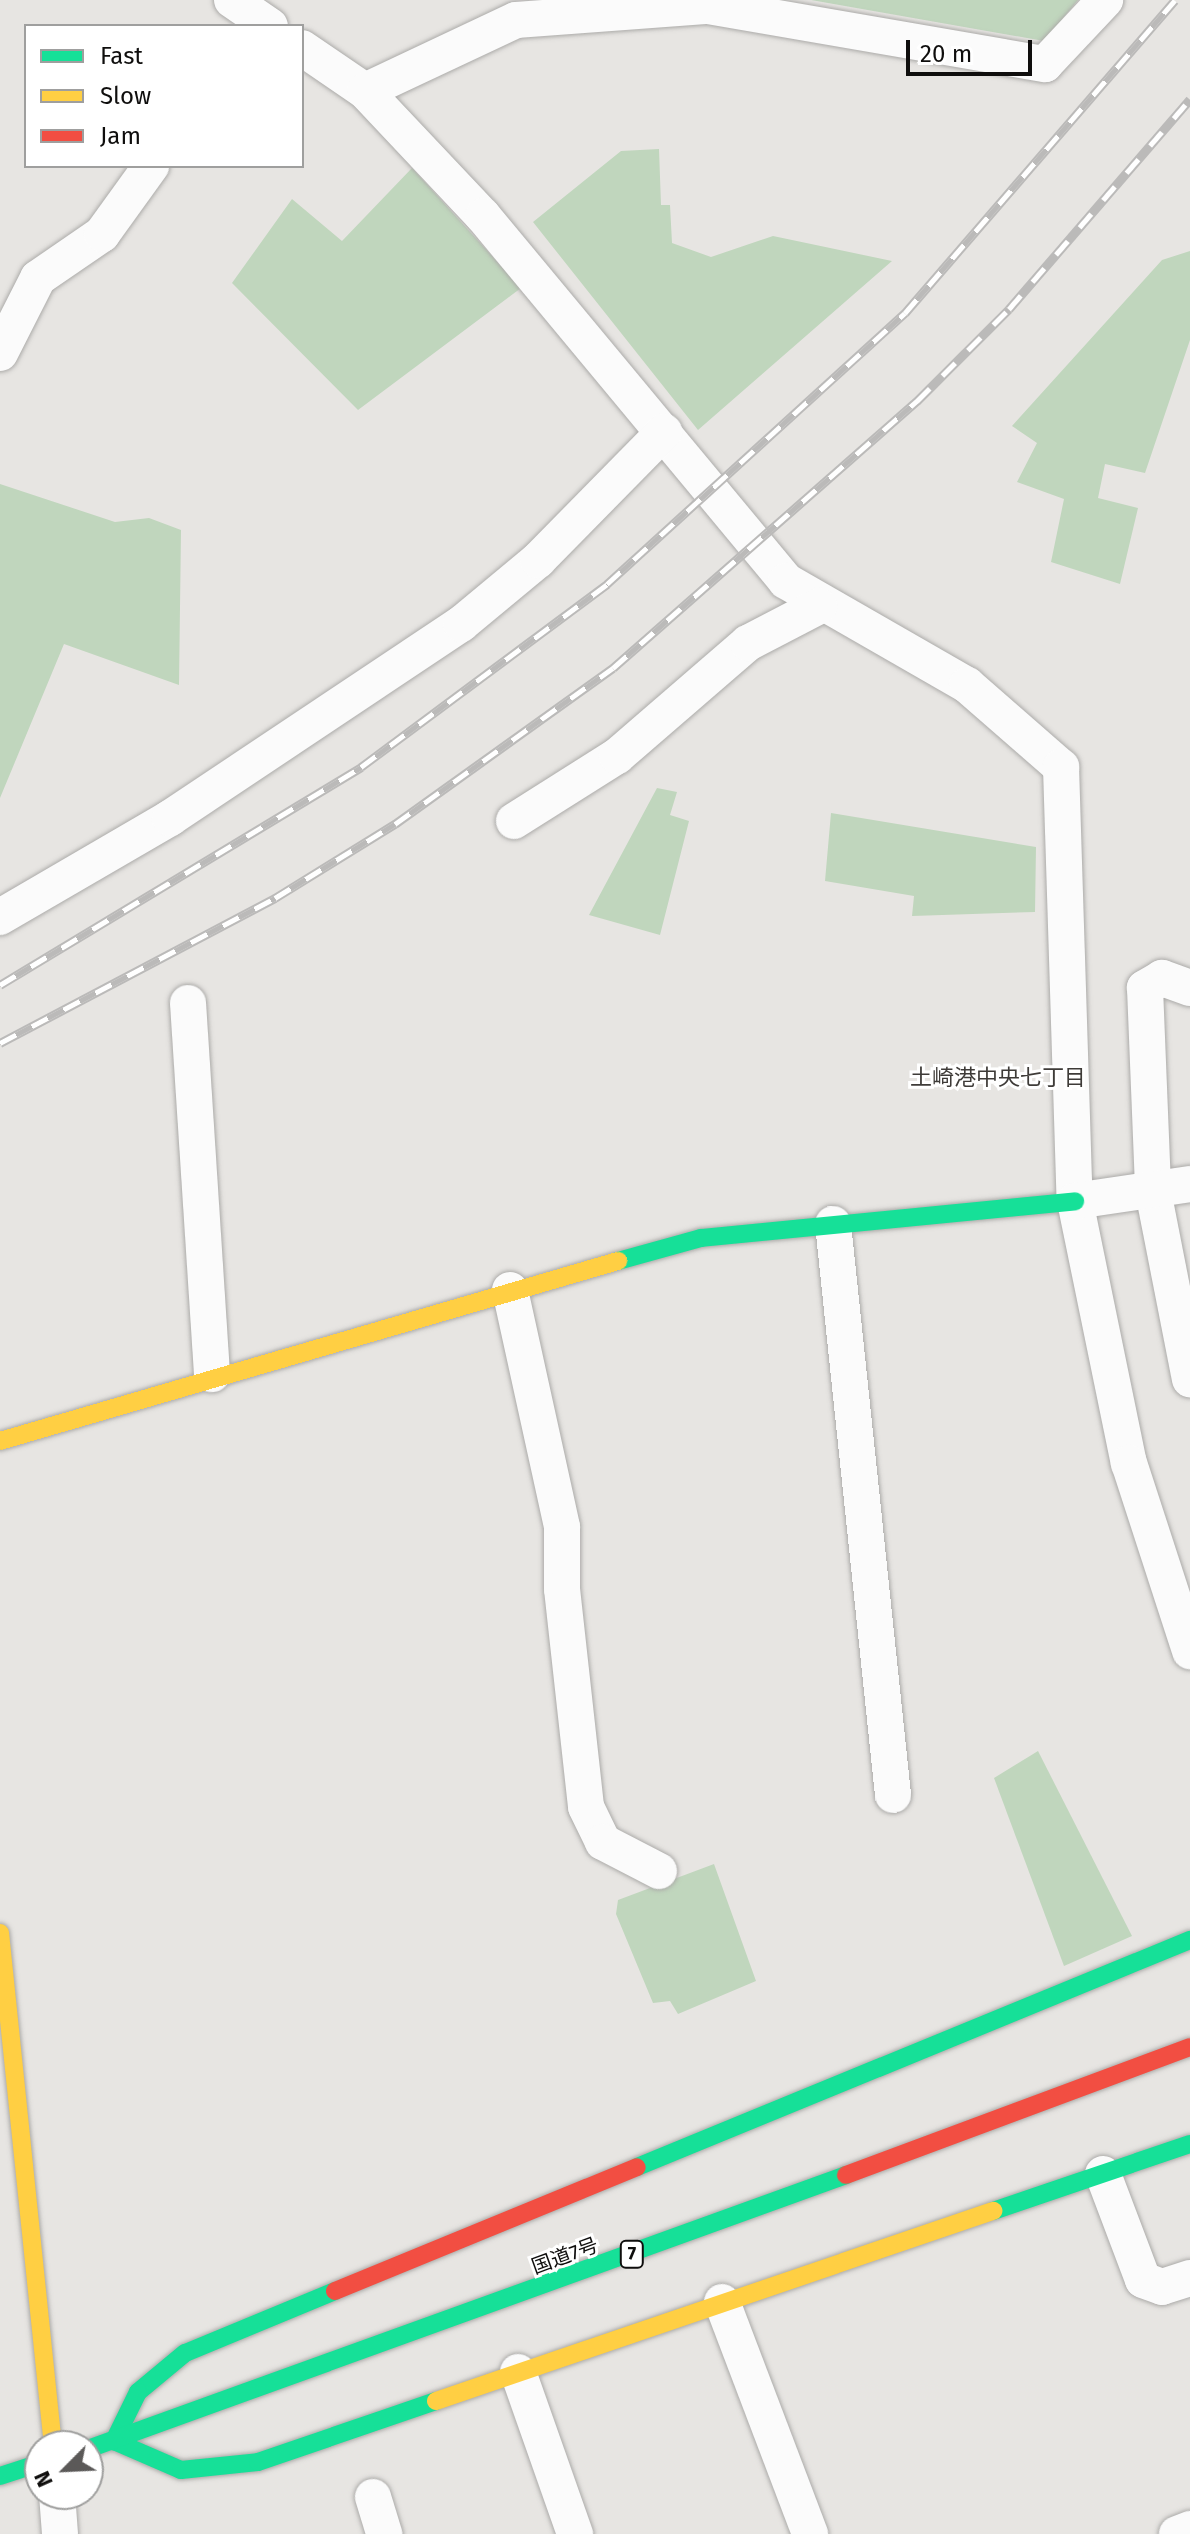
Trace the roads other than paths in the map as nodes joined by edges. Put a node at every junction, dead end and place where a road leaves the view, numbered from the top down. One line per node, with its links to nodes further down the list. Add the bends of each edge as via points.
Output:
1 (1105, 0): 3 (street, via 1045,64 708,6 516,20)
2 (304, 49): 3 (street)
3 (365, 91): 6 (street, via 483,216)
4 (150, 168): 5 (street, via 102,234 38,278)
5 (0, 353)
6 (664, 432): 7 (street, via 786,581); 9 (street, via 538,560 461,624 170,818)
7 (819, 606): 8 (street, via 748,643 617,756); 14 (street, via 967,685 1061,767)
8 (514, 821)
9 (0, 917)
10 (1190, 988): 13 (street, via 1162,978 1145,988)
11 (188, 1003): 17 (street)
12 (1190, 1184): 13 (street)
13 (1153, 1191): 14 (street); 18 (street)
14 (1075, 1201): 15 (main road); 20 (street, via 1129,1463)
15 (833, 1224): 16 (main road, via 701,1238); 21 (street)
16 (510, 1290): 17 (main road); 22 (street, via 562,1527 562,1589 586,1807 603,1842)
17 (212, 1374): 19 (main road)
18 (1190, 1379)
19 (0, 1441)
20 (1190, 1651)
21 (893, 1795)
22 (659, 1871)
23 (0, 1933): 31 (main road)
24 (1190, 1940): 32 (main road, via 185,2353 138,2392)
25 (1182, 2050): 32 (main road, 国道7号 / 7)
26 (1190, 2144): 27 (main road)
27 (1103, 2174): 28 (street, via 1143,2280 1162,2287); 29 (main road)
28 (1190, 2278)
29 (722, 2302): 30 (main road); 42 (street)
30 (518, 2372): 32 (main road, via 212,2471 181,2470); 41 (street)
31 (51, 2430)
32 (114, 2441): 33 (main road, 国道7号 / 7)
33 (104, 2444)
34 (24, 2468): 35 (main road)
35 (0, 2476)
36 (373, 2497): 40 (street)
37 (58, 2510): 39 (street)
38 (1190, 2529): 43 (street)
39 (60, 2534)
40 (384, 2534)
41 (575, 2534)
42 (810, 2534)
43 (1177, 2534)

